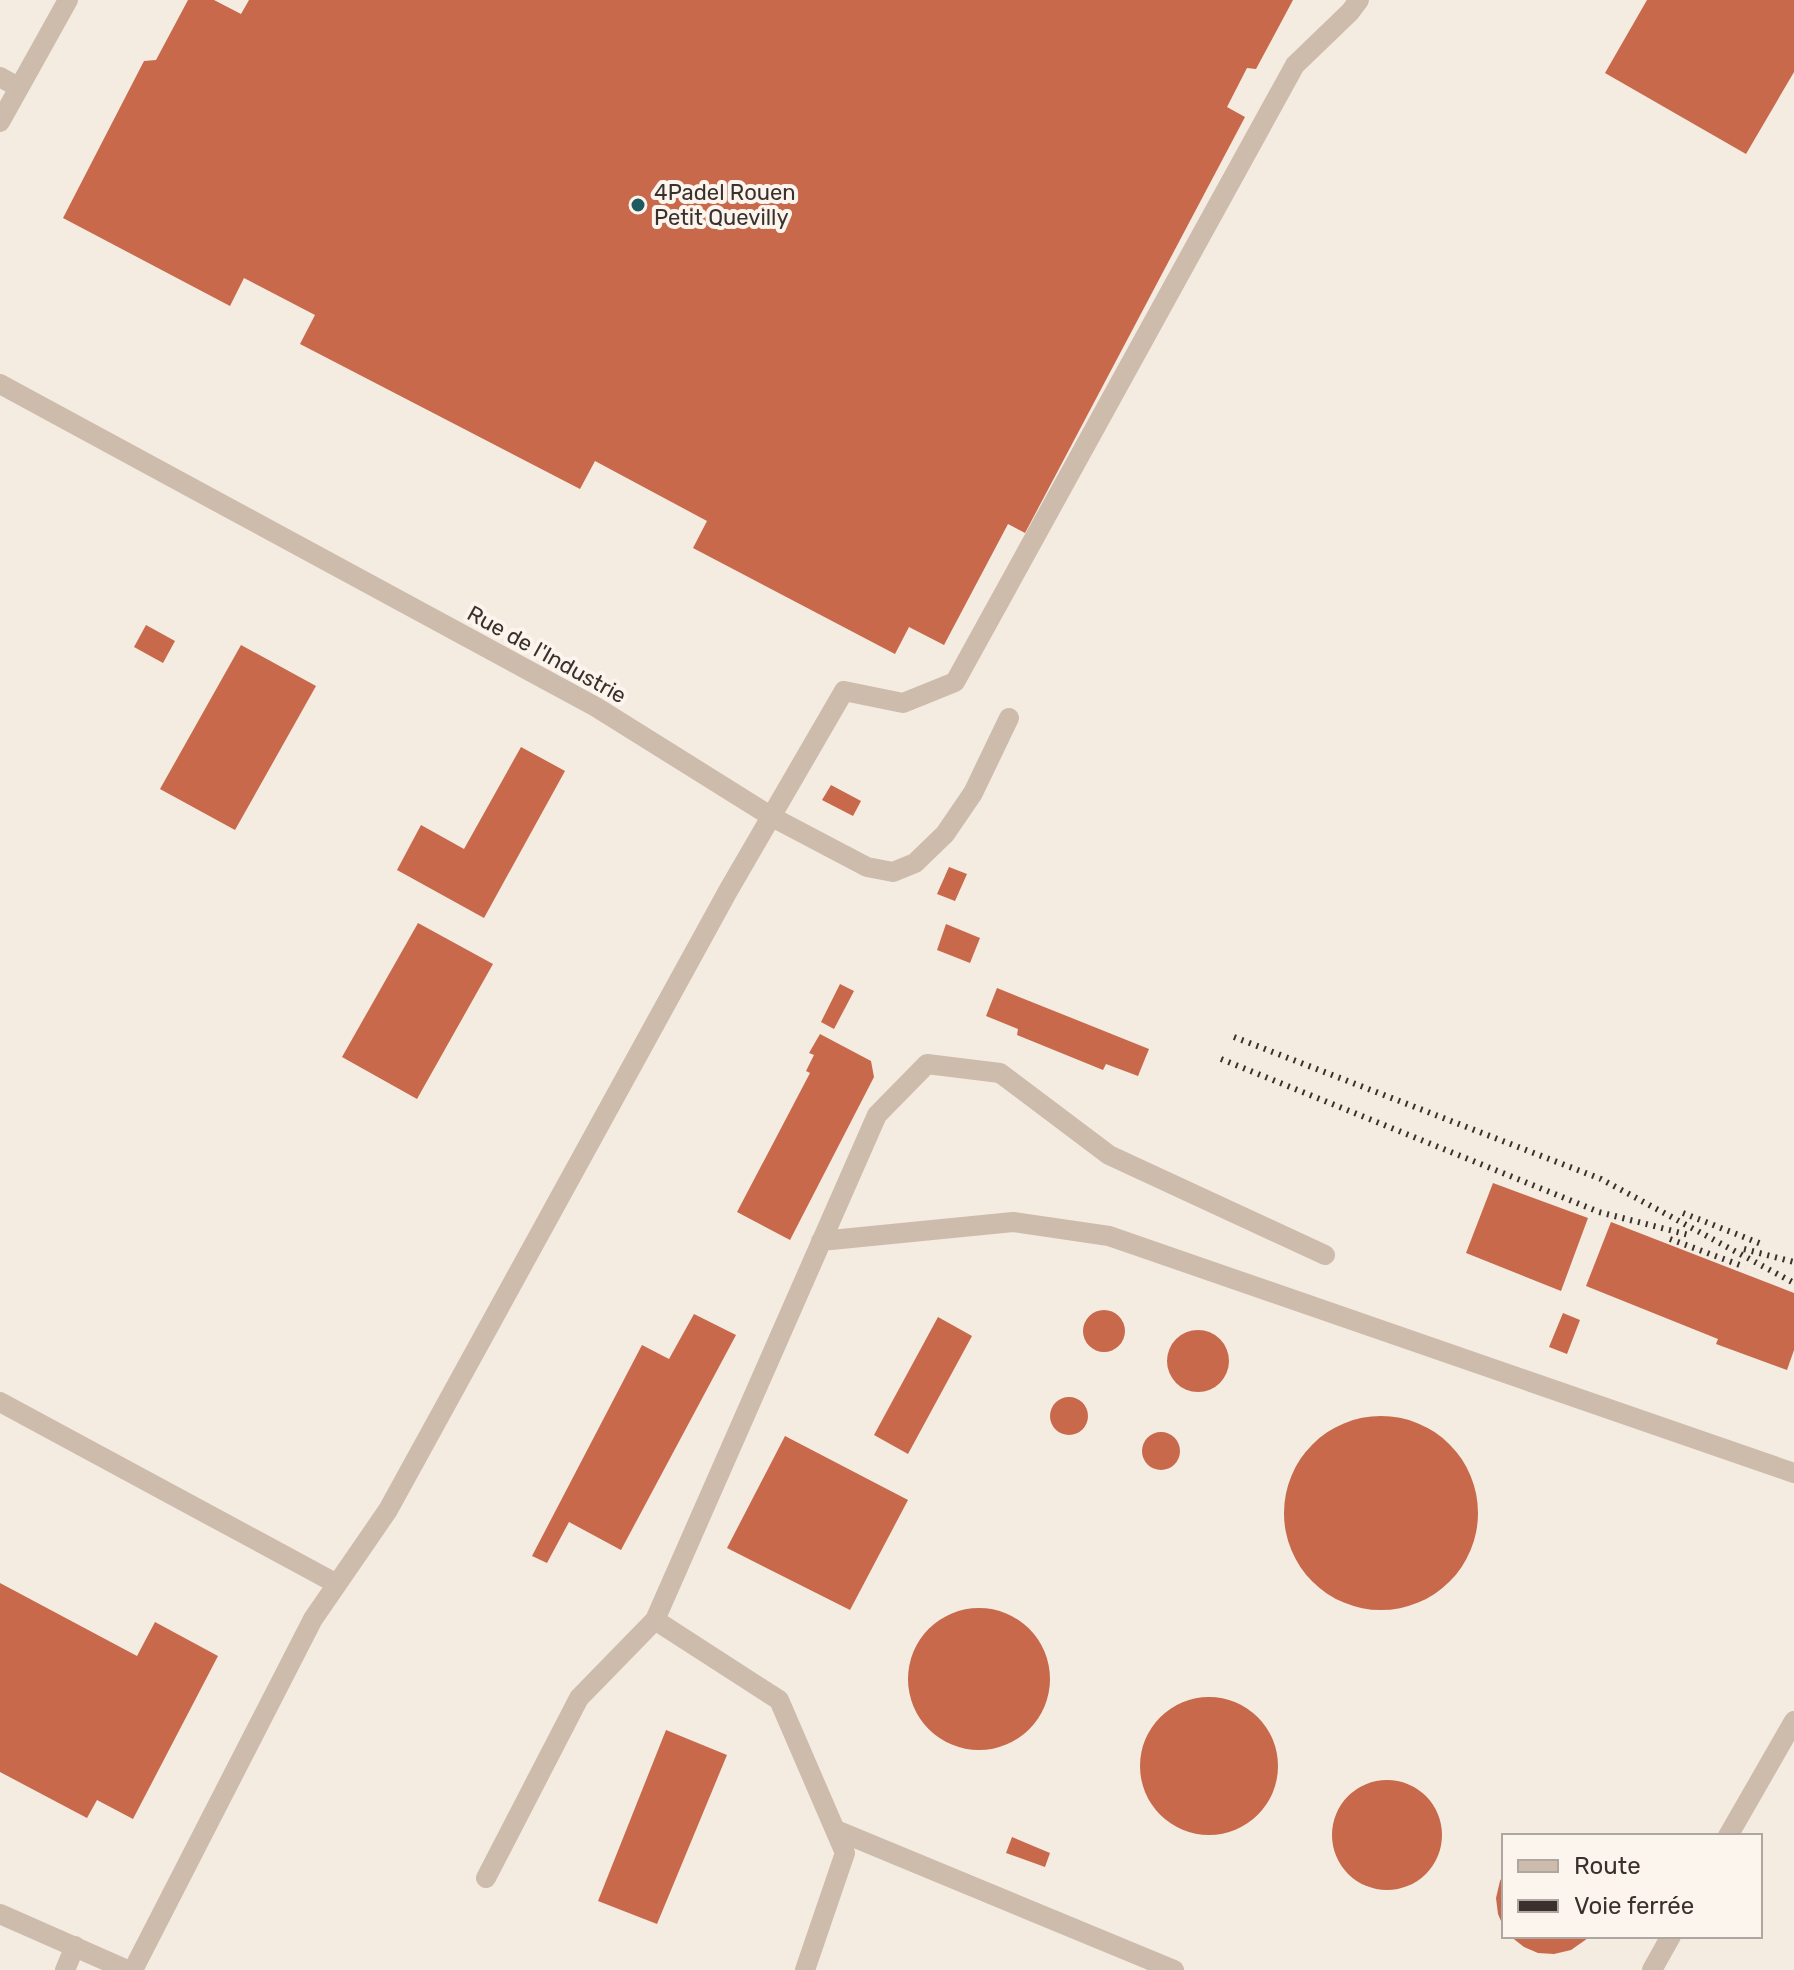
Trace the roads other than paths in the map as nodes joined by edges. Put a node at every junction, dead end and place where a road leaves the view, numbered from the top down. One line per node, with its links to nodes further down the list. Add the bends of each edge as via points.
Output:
1 (68, 0): 4 (street)
2 (1359, 0): 8 (street, via 1295,65 955,682 903,703 844,691)
3 (0, 77): 4 (street)
4 (18, 87): 5 (street)
5 (0, 122)
6 (0, 384): 8 (street, Rue de l'Industrie, via 596,707)
7 (1009, 718): 8 (street, Rue de l'Industrie, via 973,793 945,834 915,863 893,872 867,867)
8 (772, 817): 13 (street, via 388,1510)
9 (821, 1241): 10 (street, via 877,1115 927,1064 1000,1073 1109,1155); 12 (street, via 1013,1222 1109,1236); 14 (street)
10 (1325, 1255)
11 (0, 1402): 13 (street)
12 (1794, 1473)
13 (337, 1584): 23 (street, via 313,1619)
14 (655, 1620): 16 (street, via 779,1700); 18 (street, via 579,1698)
15 (1794, 1721): 17 (street)
16 (836, 1830): 24 (street, via 845,1853); 25 (street)
17 (1729, 1834)
18 (486, 1878)
19 (0, 1914): 21 (street)
20 (1670, 1938): 26 (street)
21 (75, 1946): 22 (street); 23 (street)
22 (65, 1970)
23 (130, 1970)
24 (805, 1970)
25 (1174, 1970)
26 (1652, 1970)

